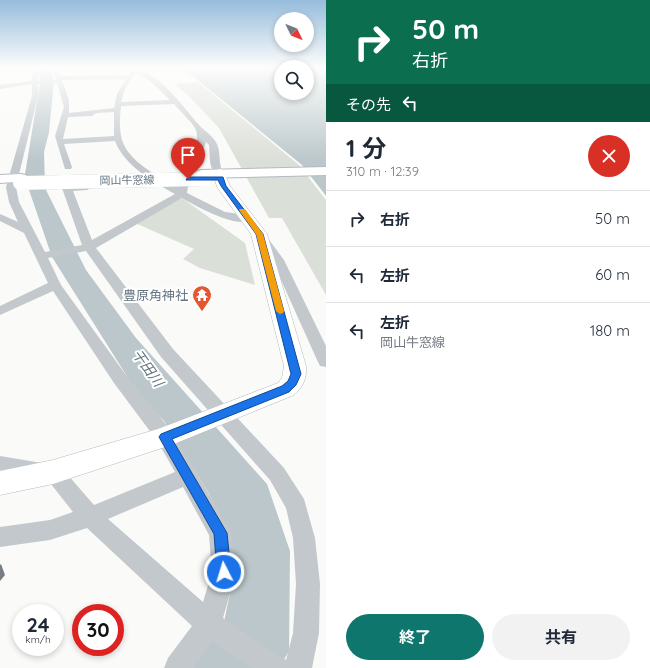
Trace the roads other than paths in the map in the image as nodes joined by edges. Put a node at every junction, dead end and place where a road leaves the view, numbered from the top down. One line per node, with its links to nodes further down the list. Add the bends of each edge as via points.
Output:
1 (34, 98): 15 (street)
2 (65, 98): 7 (street, via 67,107)
3 (118, 98): 6 (street)
4 (172, 98): 5 (street)
5 (176, 102): 6 (street); 8 (street)
6 (117, 107): 7 (street, via 92,111 92,114); 9 (street)
7 (65, 115): 10 (street)
8 (199, 132): 14 (street, via 213,144 215,166); 17 (street, via 202,143 186,168)
9 (118, 138): 10 (street); 16 (street, via 129,156)
10 (60, 142): 11 (street)
11 (68, 167)
12 (326, 171): 14 (main road, 岡山牛窓線)
13 (326, 175): 14 (main road, 岡山牛窓線)
14 (220, 176): 15 (main road, 岡山牛窓線, bridge); 20 (street, via 224,186)
15 (11, 181): 22 (street, via 14,202)
16 (164, 184): 17 (street); 23 (street, via 67,188)
17 (182, 194): 20 (street, via 218,215); 23 (street)
18 (0, 217): 19 (street)
19 (13, 223): 21 (street); 22 (street)
20 (254, 226): 27 (street, via 278,260); 28 (street, via 296,374 286,389)
21 (0, 228)
22 (28, 231): 24 (street)
23 (86, 248): 24 (street); 28 (street)
24 (44, 255): 25 (street)
25 (56, 285): 26 (street); 29 (street, via 120,379)
26 (0, 311)
27 (326, 362)
28 (216, 417): 29 (street); 39 (street, via 277,474 296,506 304,538 308,584 306,633)
29 (170, 435): 31 (street); 32 (street)
30 (0, 464): 31 (street)
31 (53, 472): 33 (street); 34 (street)
32 (187, 476): 34 (street); 36 (street, via 220,533 224,572)
33 (0, 483)
34 (90, 517): 35 (street, via 50,530); 36 (street)
35 (0, 537)
36 (215, 628): 37 (street); 38 (street)
37 (178, 668)
38 (276, 668)
39 (298, 668)

